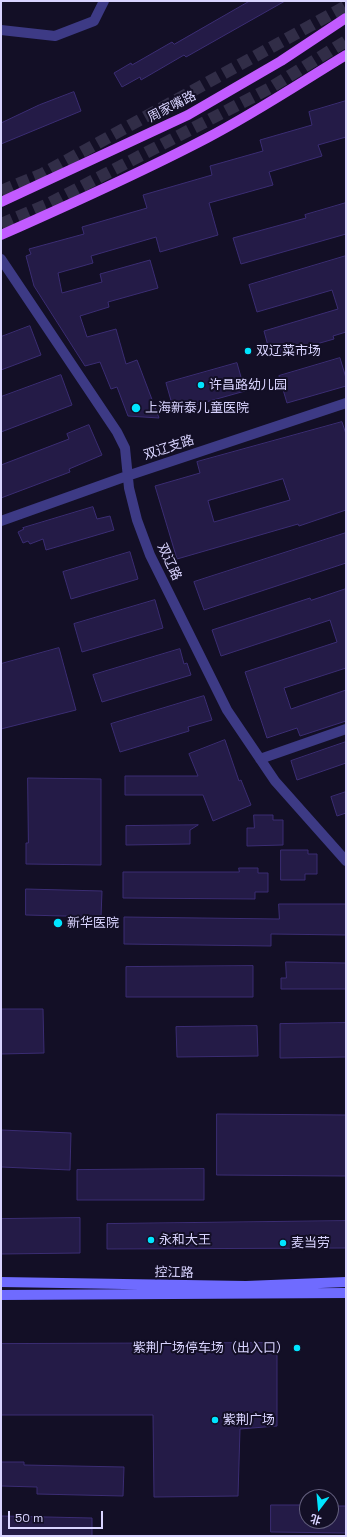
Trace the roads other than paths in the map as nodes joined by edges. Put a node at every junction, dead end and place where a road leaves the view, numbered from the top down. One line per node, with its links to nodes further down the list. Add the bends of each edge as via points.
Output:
1 (104, 1): 3 (street, via 94,21 55,36)
2 (346, 18): 5 (main road, 周家嘴路, via 281,62 188,115)
3 (1, 30)
4 (346, 55): 6 (main road, via 208,137 103,190)
5 (1, 202)
6 (1, 235)
7 (1, 259): 9 (street, 双辽路, via 117,432 125,448)
8 (346, 403): 9 (street, 双辽支路)
9 (127, 476): 10 (street, 双辽支路); 12 (street, 双辽路, via 137,520 150,555 227,710)
10 (1, 521)
11 (346, 729): 12 (street)
12 (260, 760): 13 (street, 双辽路, via 275,782)
13 (346, 861)
14 (1, 1282): 15 (main road, 控江路, via 246,1286)
15 (346, 1282)
16 (346, 1293): 17 (main road, 控江路)
17 (1, 1295)

